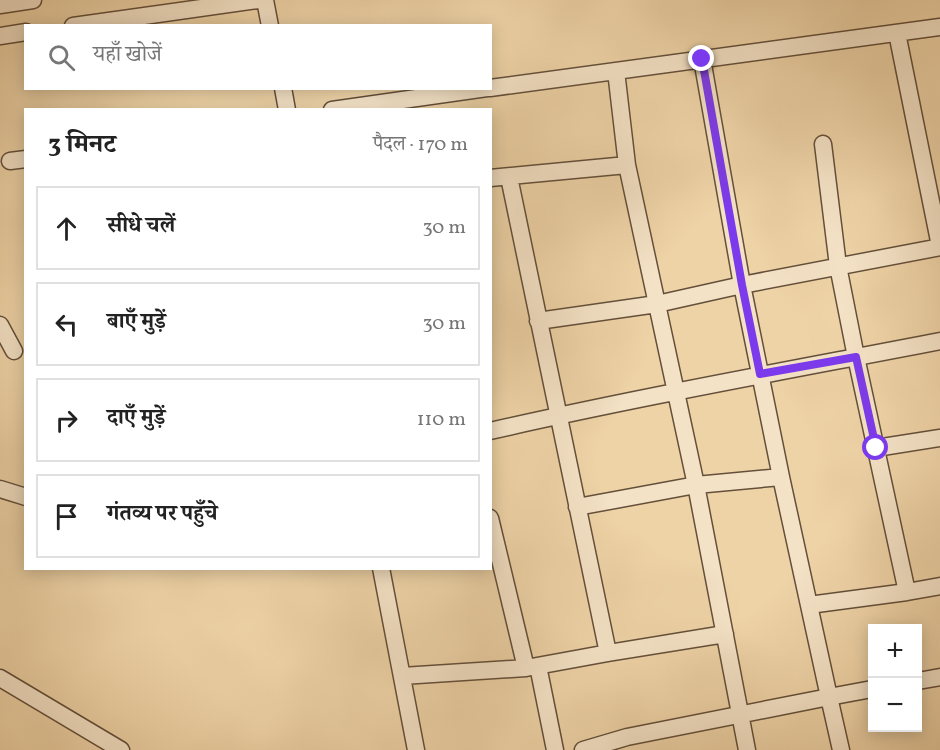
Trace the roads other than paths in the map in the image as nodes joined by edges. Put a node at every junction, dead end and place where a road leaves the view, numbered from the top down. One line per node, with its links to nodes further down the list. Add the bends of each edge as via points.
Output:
1 (33, 0): 4 (street)
2 (258, 0): 5 (street)
3 (265, 0): 6 (street)
4 (0, 5)
5 (87, 24)
6 (270, 24)
7 (940, 27): 9 (street)
8 (24, 32): 10 (street)
9 (897, 33): 11 (street); 23 (street)
10 (0, 36)
11 (702, 59): 12 (street); 25 (street)
12 (616, 71): 13 (street); 20 (street)
13 (492, 88)
14 (283, 90): 17 (street)
15 (481, 90): 16 (street)
16 (430, 103): 18 (street)
17 (287, 108)
18 (360, 108)
19 (823, 144): 24 (street)
20 (627, 165): 21 (street); 26 (street)
21 (509, 177): 22 (street); 27 (street)
22 (492, 178)
23 (940, 246): 24 (street)
24 (838, 266): 25 (street); 31 (street)
25 (742, 285): 26 (street); 32 (street)
26 (657, 304): 27 (street); 33 (street)
27 (538, 321): 34 (street)
28 (0, 325): 30 (street)
29 (940, 341): 31 (street)
30 (14, 351)
31 (856, 357): 32 (street); 37 (street)
32 (760, 374): 33 (street); 38 (street)
33 (676, 393): 34 (street); 39 (street)
34 (558, 416): 35 (street); 42 (street)
35 (492, 431)
36 (940, 438): 37 (street)
37 (876, 448): 46 (street)
38 (782, 477): 39 (street); 47 (street)
39 (696, 485): 42 (street); 48 (street)
40 (0, 489): 41 (street)
41 (24, 496)
42 (577, 507): 49 (street)
43 (492, 525): 50 (street)
44 (381, 570): 51 (street)
45 (940, 586): 46 (street)
46 (908, 592): 47 (street)
47 (809, 605): 56 (street)
48 (725, 634): 49 (street); 57 (street)
49 (608, 653): 50 (street)
50 (532, 667): 51 (street); 61 (street)
51 (402, 676): 60 (street)
52 (940, 677): 54 (street)
53 (0, 678): 59 (street)
54 (922, 680)
55 (868, 690): 56 (street)
56 (829, 697): 57 (street); 64 (street)
57 (739, 715): 58 (street); 63 (street)
58 (629, 744): 62 (street)
59 (121, 750)
60 (416, 750)
61 (555, 750)
62 (583, 750)
63 (747, 750)
64 (841, 750)

